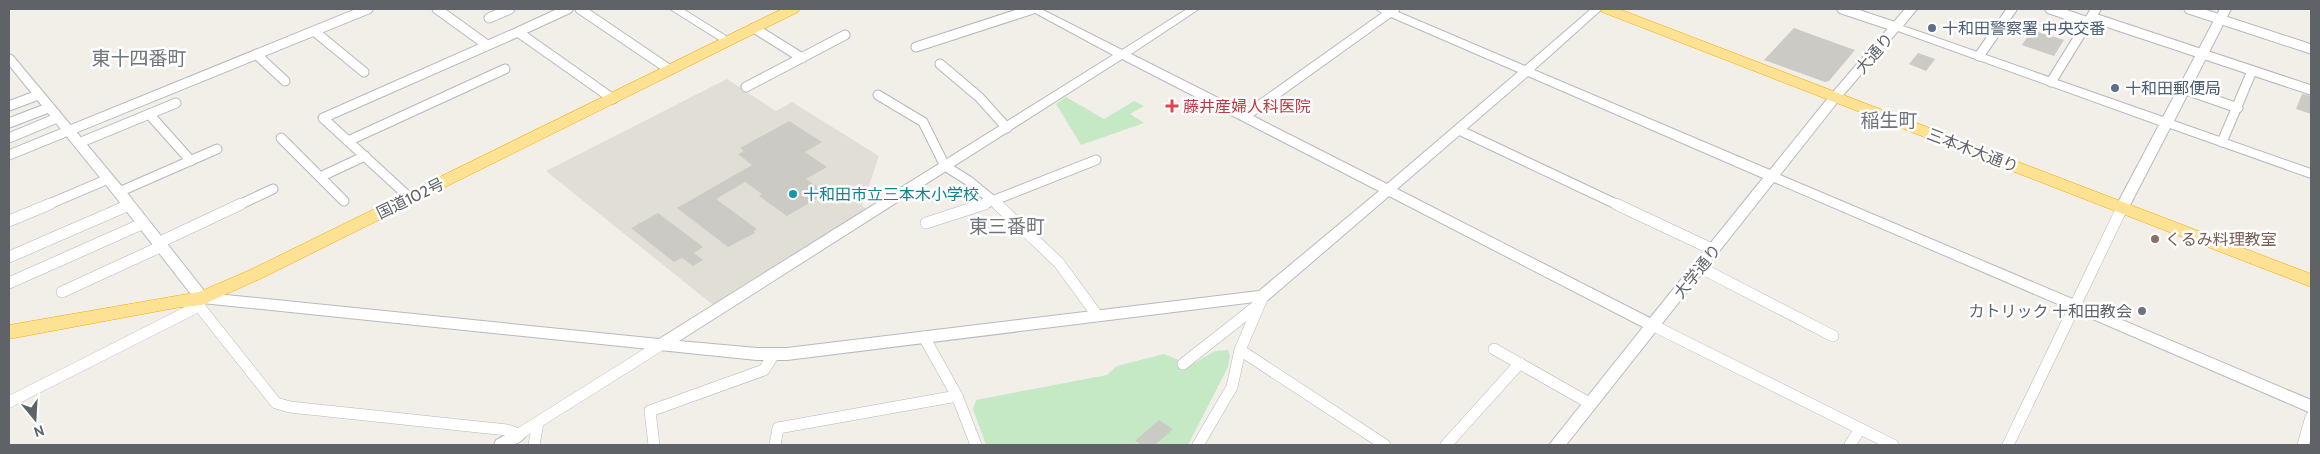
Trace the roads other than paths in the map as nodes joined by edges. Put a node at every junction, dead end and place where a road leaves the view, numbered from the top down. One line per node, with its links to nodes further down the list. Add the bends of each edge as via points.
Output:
1 (368, 9): 24 (street)
2 (437, 9): 28 (street)
3 (510, 9): 20 (street)
4 (568, 9): 25 (street)
5 (580, 9): 39 (street)
6 (676, 9): 27 (street)
7 (793, 9): 22 (highway, 国道102号)
8 (1033, 9): 29 (street); 33 (street)
9 (1194, 9): 33 (street)
10 (1598, 9): 40 (street)
11 (1608, 9): 50 (highway, 三本木大通り)
12 (1842, 9): 23 (street)
13 (1911, 9): 23 (street, 大通り)
14 (2012, 9): 34 (street)
15 (2050, 9): 21 (street)
16 (2096, 9): 21 (street)
17 (2189, 9): 19 (street)
18 (1389, 10): 40 (street); 57 (street)
19 (2224, 14): 30 (street); 32 (street)
20 (489, 18)
21 (2090, 19): 32 (street); 44 (street)
22 (754, 28): 27 (highway, 国道102号); 36 (street)
23 (1896, 28): 34 (street); 50 (street, 大通り)
24 (314, 31): 31 (street); 42 (street)
25 (518, 32): 28 (street); 51 (street)
26 (845, 35): 36 (street)
27 (728, 41): 39 (highway, 国道102号)
28 (487, 45): 66 (street, via 323,118)
29 (916, 47)
30 (2311, 48)
31 (256, 54): 43 (street); 63 (street)
32 (2202, 54): 41 (street); 46 (street)
33 (1122, 55): 57 (street); 61 (street)
34 (1979, 56): 44 (street)
35 (9, 58): 48 (street)
36 (802, 58): 45 (street)
37 (940, 64): 61 (street, via 979,97)
38 (505, 69): 66 (street)
39 (670, 70): 51 (highway, 国道102号)
40 (1526, 71): 62 (street); 76 (street)
41 (2252, 71): 47 (street); 55 (street)
42 (364, 72)
43 (285, 82)
44 (2051, 82): 59 (street)
45 (746, 87)
46 (2183, 89): 55 (street); 59 (street)
47 (2311, 90)
48 (38, 94): 53 (street); 54 (street)
49 (878, 95): 74 (street, via 923,122)
50 (1836, 96): 76 (street, 大学通り); 86 (highway, 三本木大通り)
51 (613, 98): 82 (highway, 国道102号)
52 (176, 103): 56 (street)
53 (9, 106)
54 (48, 108): 58 (street); 60 (street)
55 (2238, 108): 67 (street)
56 (149, 114): 68 (street); 73 (street)
57 (1244, 117): 80 (street)
58 (57, 118): 63 (street); 64 (street)
59 (2166, 122): 67 (street); 86 (street)
60 (9, 123)
61 (1007, 128): 74 (street)
62 (1459, 130): 80 (street); 91 (street)
63 (69, 131): 68 (street); 70 (street)
64 (9, 138)
65 (281, 138): 77 (street)
66 (348, 141): 71 (street)
67 (2222, 142): 75 (street)
68 (79, 143): 78 (street)
69 (218, 150): 73 (street)
70 (9, 155)
71 (365, 156): 77 (street); 82 (street)
72 (1096, 160): 84 (street)
73 (191, 161): 81 (street)
74 (945, 166): 84 (street); 105 (street)
75 (2311, 174)
76 (1772, 176): 91 (street, 大学通り); 99 (street)
77 (320, 177): 83 (street)
78 (108, 179): 81 (street); 87 (street)
79 (273, 189): 90 (street)
80 (1388, 191): 97 (street); 101 (street)
81 (119, 192): 85 (street)
82 (410, 198): 98 (highway, 国道102号)
83 (344, 201)
84 (994, 201): 89 (street); 100 (street, via 1060,263)
85 (129, 205): 88 (street); 92 (street)
86 (2122, 208): 94 (highway, 三本木大通り); 99 (street)
87 (9, 221)
88 (144, 223): 90 (street); 95 (street)
89 (926, 223)
90 (161, 244): 96 (street); 98 (street)
91 (1714, 250): 93 (street, 大学通り)
92 (9, 257)
93 (1699, 267): 101 (street, 大学通り); 103 (street)
94 (2311, 281)
95 (9, 283)
96 (62, 292)
97 (1262, 299): 100 (street); 107 (street); 110 (street)
98 (201, 302): 102 (highway, 国道102号, via 174,301); 105 (street); 112 (street); 118 (street, via 276,402 290,407)
99 (2077, 306): 114 (street); 130 (street)
100 (1097, 315): 104 (street)
101 (1652, 325): 113 (street, 大学通り); 117 (street)
102 (9, 332)
103 (1833, 336)
104 (924, 337): 108 (street); 111 (street)
105 (664, 343): 108 (street); 116 (street)
106 (1494, 349): 109 (street)
107 (1240, 350): 124 (street, via 1232,388); 125 (street)
108 (774, 354): 121 (street, via 764,370 650,411)
109 (1520, 363): 113 (street); 126 (street)
110 (1183, 364)
111 (957, 396): 122 (street, via 778,428); 123 (street)
112 (9, 402)
113 (1591, 404): 127 (street, 大学通り)
114 (2311, 407)
115 (2311, 417): 131 (street)
116 (538, 423): 118 (street); 120 (street)
117 (1860, 429): 128 (street); 129 (street)
118 (520, 434): 119 (street)
119 (502, 445)
120 (534, 445)
121 (654, 445)
122 (775, 445)
123 (976, 445)
124 (1198, 445)
125 (1386, 445)
126 (1446, 445)
127 (1557, 445)
128 (1850, 445)
129 (1893, 445)
130 (2008, 445)
131 (2304, 445)

